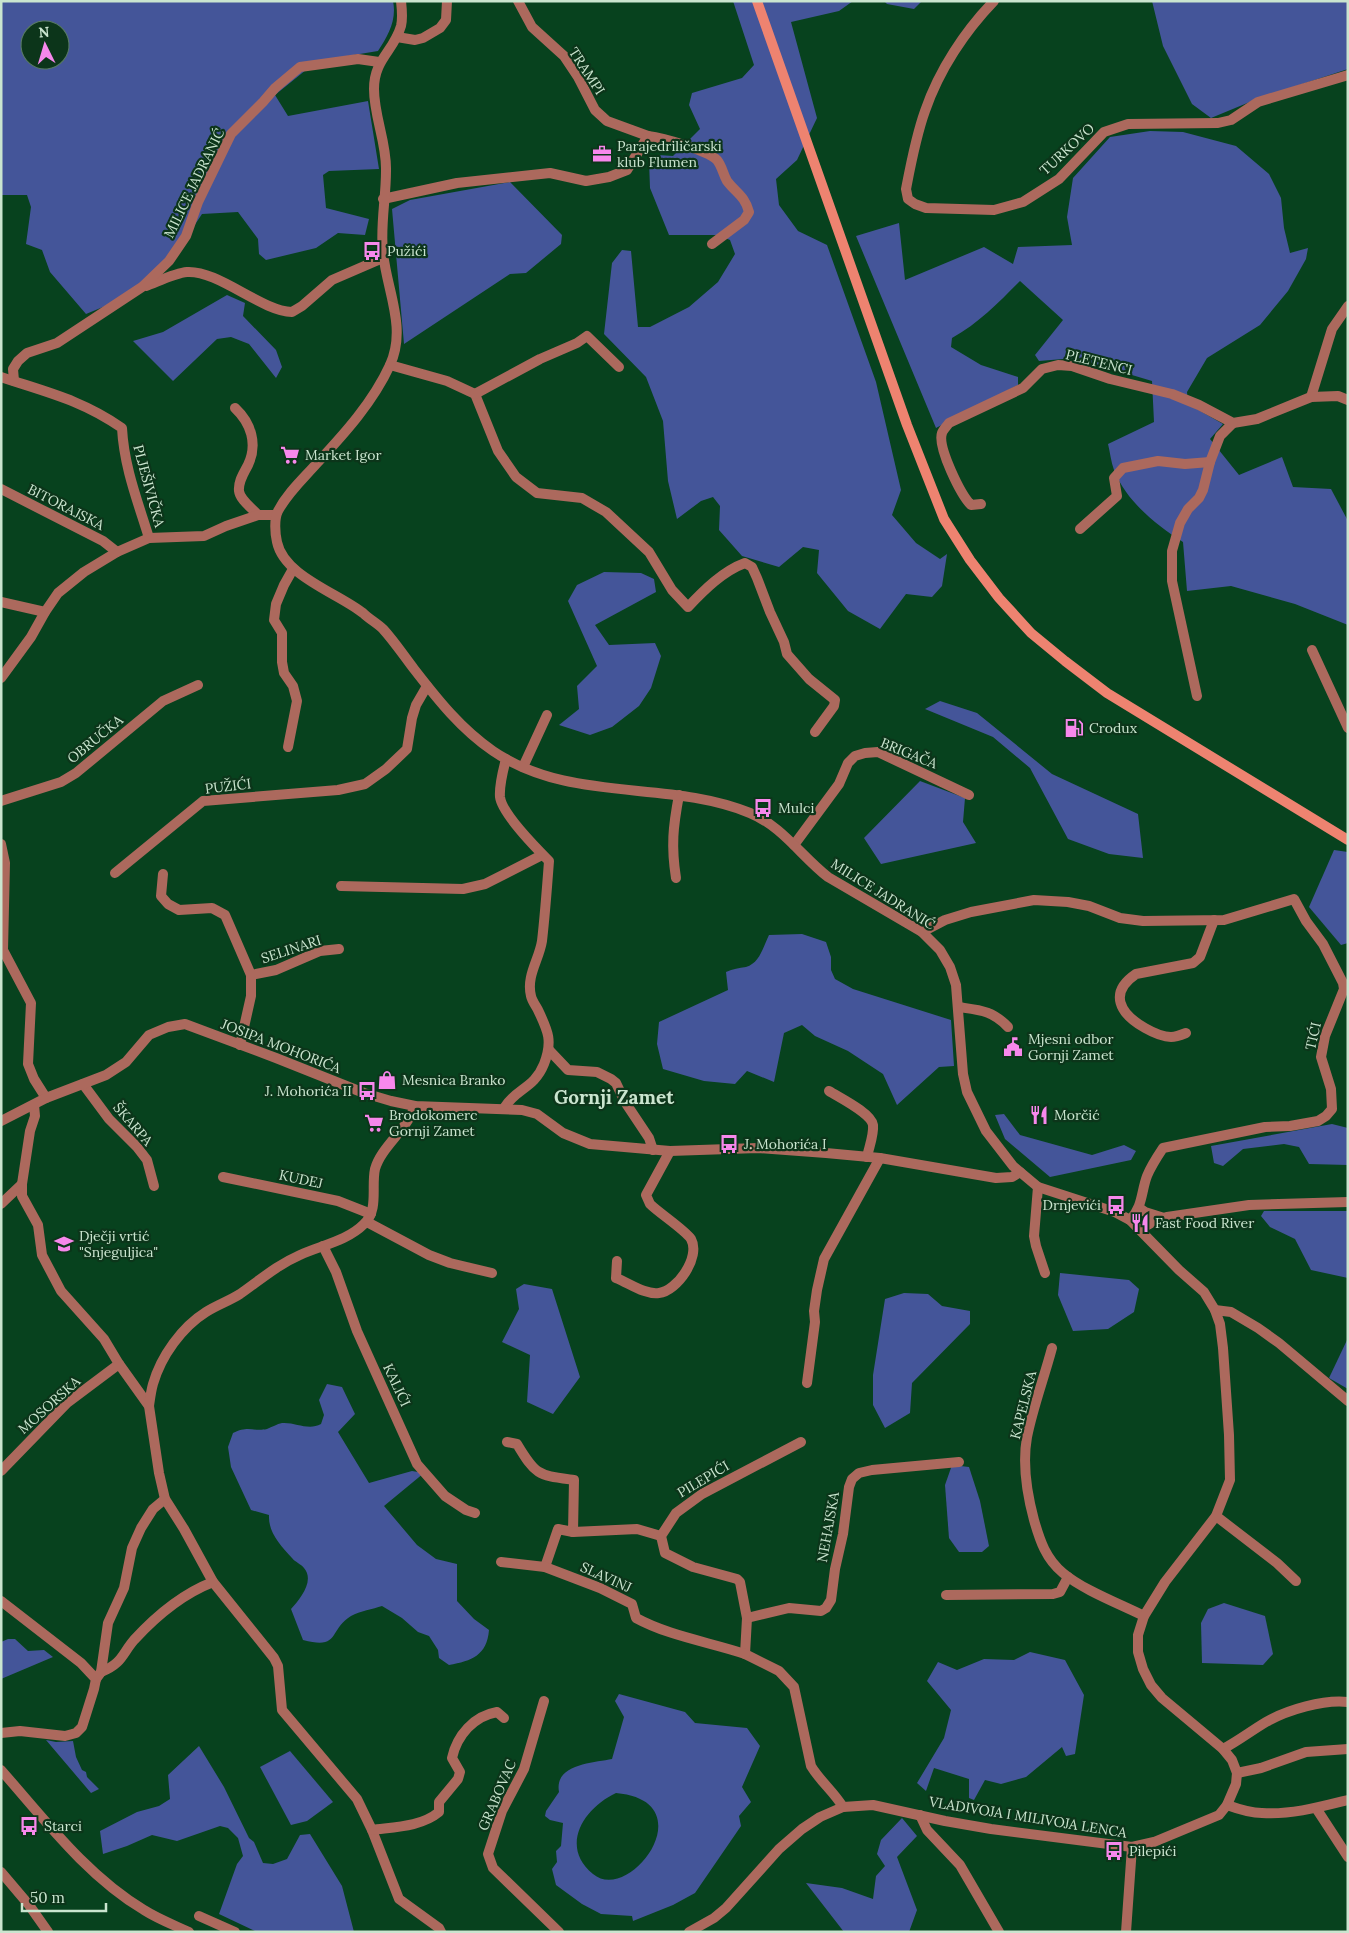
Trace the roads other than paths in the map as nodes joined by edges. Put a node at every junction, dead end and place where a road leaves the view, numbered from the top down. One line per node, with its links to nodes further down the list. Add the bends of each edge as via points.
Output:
1 (401, 1): 6 (street, via 402,24)
2 (447, 1): 6 (street, via 446,20 440,28 415,40)
3 (518, 1): 9 (street, TRAMPI, via 532,27 564,56 595,110 606,122)
4 (757, 1): 49 (main road, via 904,416 944,519 970,560 999,598 1064,661 1107,692)
5 (994, 1): 8 (street, TURKOVO, via 961,41 925,110 906,189 914,204 926,208 994,210 1022,202 1059,179 1104,132 1128,124 1231,120 1258,102)
6 (397, 37): 7 (street)
7 (379, 62): 10 (street, via 374,90 385,150); 13 (street, MILICE JADRANIĆ, via 358,59 300,67 275,88 231,134 198,202 186,236 170,261)
8 (1348, 75)
9 (648, 136): 10 (street, via 627,170 609,176 586,181 550,173 458,183); 11 (street, via 712,155 746,202 748,212 744,220)
10 (384, 199): 12 (street)
11 (712, 244)
12 (383, 258): 13 (street, via 332,280 292,312 279,310 207,276 187,272); 15 (street, via 398,337)
13 (142, 287): 18 (street, via 56,343 27,353 13,369)
14 (1348, 306): 20 (street, via 1332,330)
15 (390, 365): 19 (street, via 447,381); 28 (street, via 352,425 287,495)
16 (619, 366): 19 (street, via 587,336)
17 (1, 377): 18 (street, PLJEŠIVIČKA)
18 (14, 381): 30 (street, PLJEŠIVIČKA, via 88,406 122,428 128,474)
19 (475, 394): 42 (street, via 498,451 516,477 537,493 582,498 606,512 649,552 672,590 688,607 736,566 745,563 752,567 787,654 834,700 834,706)
20 (1311, 397): 21 (street, via 1338,396); 23 (street, via 1257,419)
21 (1348, 400)
22 (235, 408): 27 (street, via 244,416 253,440 250,462 240,481 239,492)
23 (1233, 423): 24 (street, via 1220,436); 26 (street, PLETENCI, via 1172,394 1072,366 1042,369 1023,388 949,423 942,433 942,447 964,498 971,505)
24 (1210, 462): 29 (street, via 1185,464 1158,460 1122,468 1114,478 1116,496); 39 (street, via 1204,490 1180,523 1172,551 1172,581)
25 (1, 489): 31 (street, BITORAJSKA, via 103,541)
26 (981, 504)
27 (258, 515): 28 (street, PLJEŠIVIČKA); 30 (street, PLJEŠIVIČKA, via 204,536)
28 (276, 515): 32 (street, MILICE JADRANIĆ, via 279,550)
29 (1080, 529)
30 (149, 538): 31 (street)
31 (117, 552): 34 (street, via 58,593)
32 (293, 569): 38 (street, MILICE JADRANIĆ, via 355,607 383,630); 43 (street, via 276,604 274,620 282,633 284,672 297,701)
33 (1, 602): 34 (street)
34 (44, 612): 36 (street, via 31,637)
35 (1312, 650): 41 (street)
36 (1, 678)
37 (198, 685): 48 (street, OBRUČKA, via 163,701 61,782)
38 (427, 686): 44 (street, MILICE JADRANIĆ, via 465,729); 53 (street, PUŽIĆI, via 416,704 407,749 365,784 338,790 203,801)
39 (1197, 696)
40 (547, 715): 45 (street)
41 (1348, 728)
42 (815, 732)
43 (288, 747)
44 (506, 759): 45 (street, MILICE JADRANIĆ); 52 (street, via 500,798 518,827)
45 (523, 767): 46 (street, MILICE JADRANIĆ, via 572,784)
46 (680, 795): 51 (street, MILICE JADRANIĆ, via 754,814); 55 (street, via 672,841)
47 (969, 795): 51 (street, BRIGAČA, via 878,752 865,753 848,763 839,784)
48 (1, 801)
49 (1348, 840)
50 (1, 844): 68 (street, via 4,863 3,950 32,1003 28,1064)
51 (794, 846): 58 (street, MILICE JADRANIĆ, via 828,877)
52 (542, 855): 56 (street, via 485,884 463,889); 65 (street, via 549,861 542,944 530,975 531,997 549,1036)
53 (115, 873)
54 (163, 874): 60 (street, SELINARI, via 161,896 168,904 179,910 212,908 225,915)
55 (676, 878)
56 (341, 886)
57 (1214, 920): 58 (street, TIĆI, via 1143,921 1120,918 1089,906 1034,900 971,912); 63 (street, via 1200,957 1193,963 1136,974 1122,987 1120,1006 1133,1021 1170,1037); 84 (street, TIĆI, via 1224,920 1294,899 1319,936 1344,989 1325,1036 1321,1057 1331,1089 1332,1109 1318,1120 1257,1128 1163,1148 1146,1177)
58 (922, 932): 61 (street, MILICE JADRANIĆ, via 940,950 950,967)
59 (339, 949): 60 (street, SELINARI, via 320,951 276,970)
60 (251, 975): 64 (street, SELINARI, via 251,996)
61 (958, 1007): 62 (street, via 988,1012); 77 (street, MILICE JADRANIĆ, via 967,1092 986,1131)
62 (1008, 1027)
63 (1186, 1033)
64 (240, 1046): 66 (street, JOSIPA MOHORIĆA, via 184,1024 168,1027 149,1035 126,1062); 70 (street, JOSIPA MOHORIĆA, via 364,1093)
65 (548, 1050): 71 (street, via 538,1077); 73 (street, via 568,1070 597,1072 616,1083)
66 (83, 1084): 68 (street, JOSIPA MOHORIĆA); 80 (street, ŠKARPA, via 109,1119 137,1147 146,1160)
67 (829, 1091): 75 (street, via 869,1116 873,1131)
68 (46, 1098): 69 (street, JOSIPA MOHORIĆA)
69 (34, 1105): 72 (street, JOSIPA MOHORIĆA); 79 (street, via 35,1116)
70 (415, 1106): 71 (street, JOSIPA MOHORIĆA); 85 (street, via 410,1120 376,1168)
71 (504, 1108): 73 (street, JOSIPA MOHORIĆA, via 537,1114 563,1133 590,1144)
72 (1, 1121)
73 (653, 1150): 74 (street, JOSIPA MOHORIĆA)
74 (670, 1151): 75 (street, JOSIPA MOHORIĆA, via 758,1148); 90 (street, via 646,1196 658,1212 691,1239 694,1252 689,1266 673,1288 650,1293 616,1278)
75 (867, 1157): 76 (street, JOSIPA MOHORIĆA)
76 (880, 1158): 77 (street, JOSIPA MOHORIĆA, via 996,1178 1012,1177); 96 (street, via 824,1259 814,1311)
77 (1020, 1172): 81 (street)
78 (223, 1177): 85 (street, KUDEJ, via 338,1201)
79 (22, 1184): 83 (street); 95 (street, via 22,1196 38,1225 42,1255 61,1291 104,1339)
80 (154, 1186)
81 (1038, 1187): 87 (street); 92 (street, via 1034,1236)
82 (1348, 1202): 86 (street, via 1257,1204)
83 (1, 1204)
84 (1139, 1208): 86 (street); 87 (street, TIĆI)
85 (369, 1218): 89 (street, via 346,1237); 91 (street, KUDEJ, via 429,1255)
86 (1165, 1218): 88 (street)
87 (1130, 1220): 88 (street)
88 (1140, 1229): 93 (street, via 1204,1292)
89 (323, 1246): 98 (street, via 278,1265 238,1295 205,1312 184,1330 160,1367); 104 (street, KALIĆI, via 417,1464 445,1496)
90 (617, 1261)
91 (492, 1273)
92 (1045, 1273)
93 (1215, 1310): 97 (street, via 1231,1312 1258,1328); 105 (street, via 1223,1348 1230,1466 1228,1486)
94 (1052, 1348): 110 (street, KAPELSKA, via 1027,1437 1026,1480 1031,1510 1044,1550 1053,1564)
95 (119, 1364): 98 (street); 102 (street, MOSORSKA, via 67,1403)
96 (807, 1383)
97 (1348, 1401)
98 (149, 1406): 103 (street)
99 (507, 1442): 106 (street, via 517,1444 530,1466 545,1476 574,1480)
100 (801, 1442): 107 (street, PILEPIĆI, via 702,1494 676,1513)
101 (959, 1462): 116 (street, NEHAJSKA, via 859,1473 849,1487 831,1600 826,1608 821,1611 789,1608)
102 (1, 1471)
103 (165, 1499): 112 (street); 118 (street, via 153,1509 132,1548 124,1588 108,1623)
104 (475, 1513)
105 (1216, 1516): 111 (street); 115 (street)
106 (573, 1532): 107 (street, via 637,1528); 109 (street, via 558,1529)
107 (661, 1536): 116 (street, via 665,1553 693,1567 737,1579)
108 (501, 1562): 109 (street, SLAVINJ)
109 (545, 1567): 117 (street, SLAVINJ, via 627,1601 641,1621)
110 (1068, 1577): 113 (street, via 1060,1592 1053,1594); 115 (street, KAPELSKA)
111 (1296, 1581)
112 (213, 1582): 118 (street, via 182,1597 134,1641 119,1662); 132 (street, via 274,1658 278,1666 282,1710 357,1799)
113 (946, 1595)
114 (1, 1602): 118 (street)
115 (1144, 1616): 124 (street, via 1138,1634 1138,1652 1142,1669 1151,1685)
116 (747, 1618): 117 (street)
117 (745, 1654): 129 (street, via 779,1671 794,1687 811,1766)
118 (99, 1676): 122 (street, via 82,1727 76,1733 65,1736 20,1731)
119 (544, 1701): 141 (street, GRABOVAC, via 524,1769 502,1811 488,1854 493,1868)
120 (1348, 1702): 124 (street, via 1323,1703 1288,1712)
121 (504, 1718): 132 (street, via 497,1712 487,1714 462,1734 454,1746 452,1758 460,1772 458,1779 439,1802 439,1812 432,1818)
122 (1, 1733)
123 (1348, 1749): 126 (street, via 1306,1752)
124 (1223, 1750): 126 (street)
125 (1, 1770): 138 (street, via 100,1878 144,1910)
126 (1237, 1773): 128 (street, VLADIVOJA I MILIVOJA LENCA)
127 (1348, 1800): 130 (street)
128 (1227, 1805): 130 (street, via 1263,1814); 133 (street, VLADIVOJA I MILIVOJA LENCA, via 1207,1821)
129 (843, 1807): 131 (street, VLADIVOJA I MILIVOJA LENCA, via 874,1805); 142 (street, VLADIVOJA I MILIVOJA LENCA, via 802,1828 726,1908)
130 (1316, 1808): 134 (street)
131 (920, 1815): 133 (street, VLADIVOJA I MILIVOJA LENCA, via 990,1829); 143 (street, via 927,1830 960,1865)
132 (372, 1830): 140 (street, via 399,1899)
133 (1132, 1847): 144 (street)
134 (1348, 1857)
135 (1, 1872): 137 (street)
136 (199, 1916): 139 (street)
137 (48, 1932)
138 (190, 1932)
139 (235, 1932)
140 (441, 1932)
141 (559, 1932)
142 (688, 1932)
143 (999, 1932)
144 (1126, 1932)

